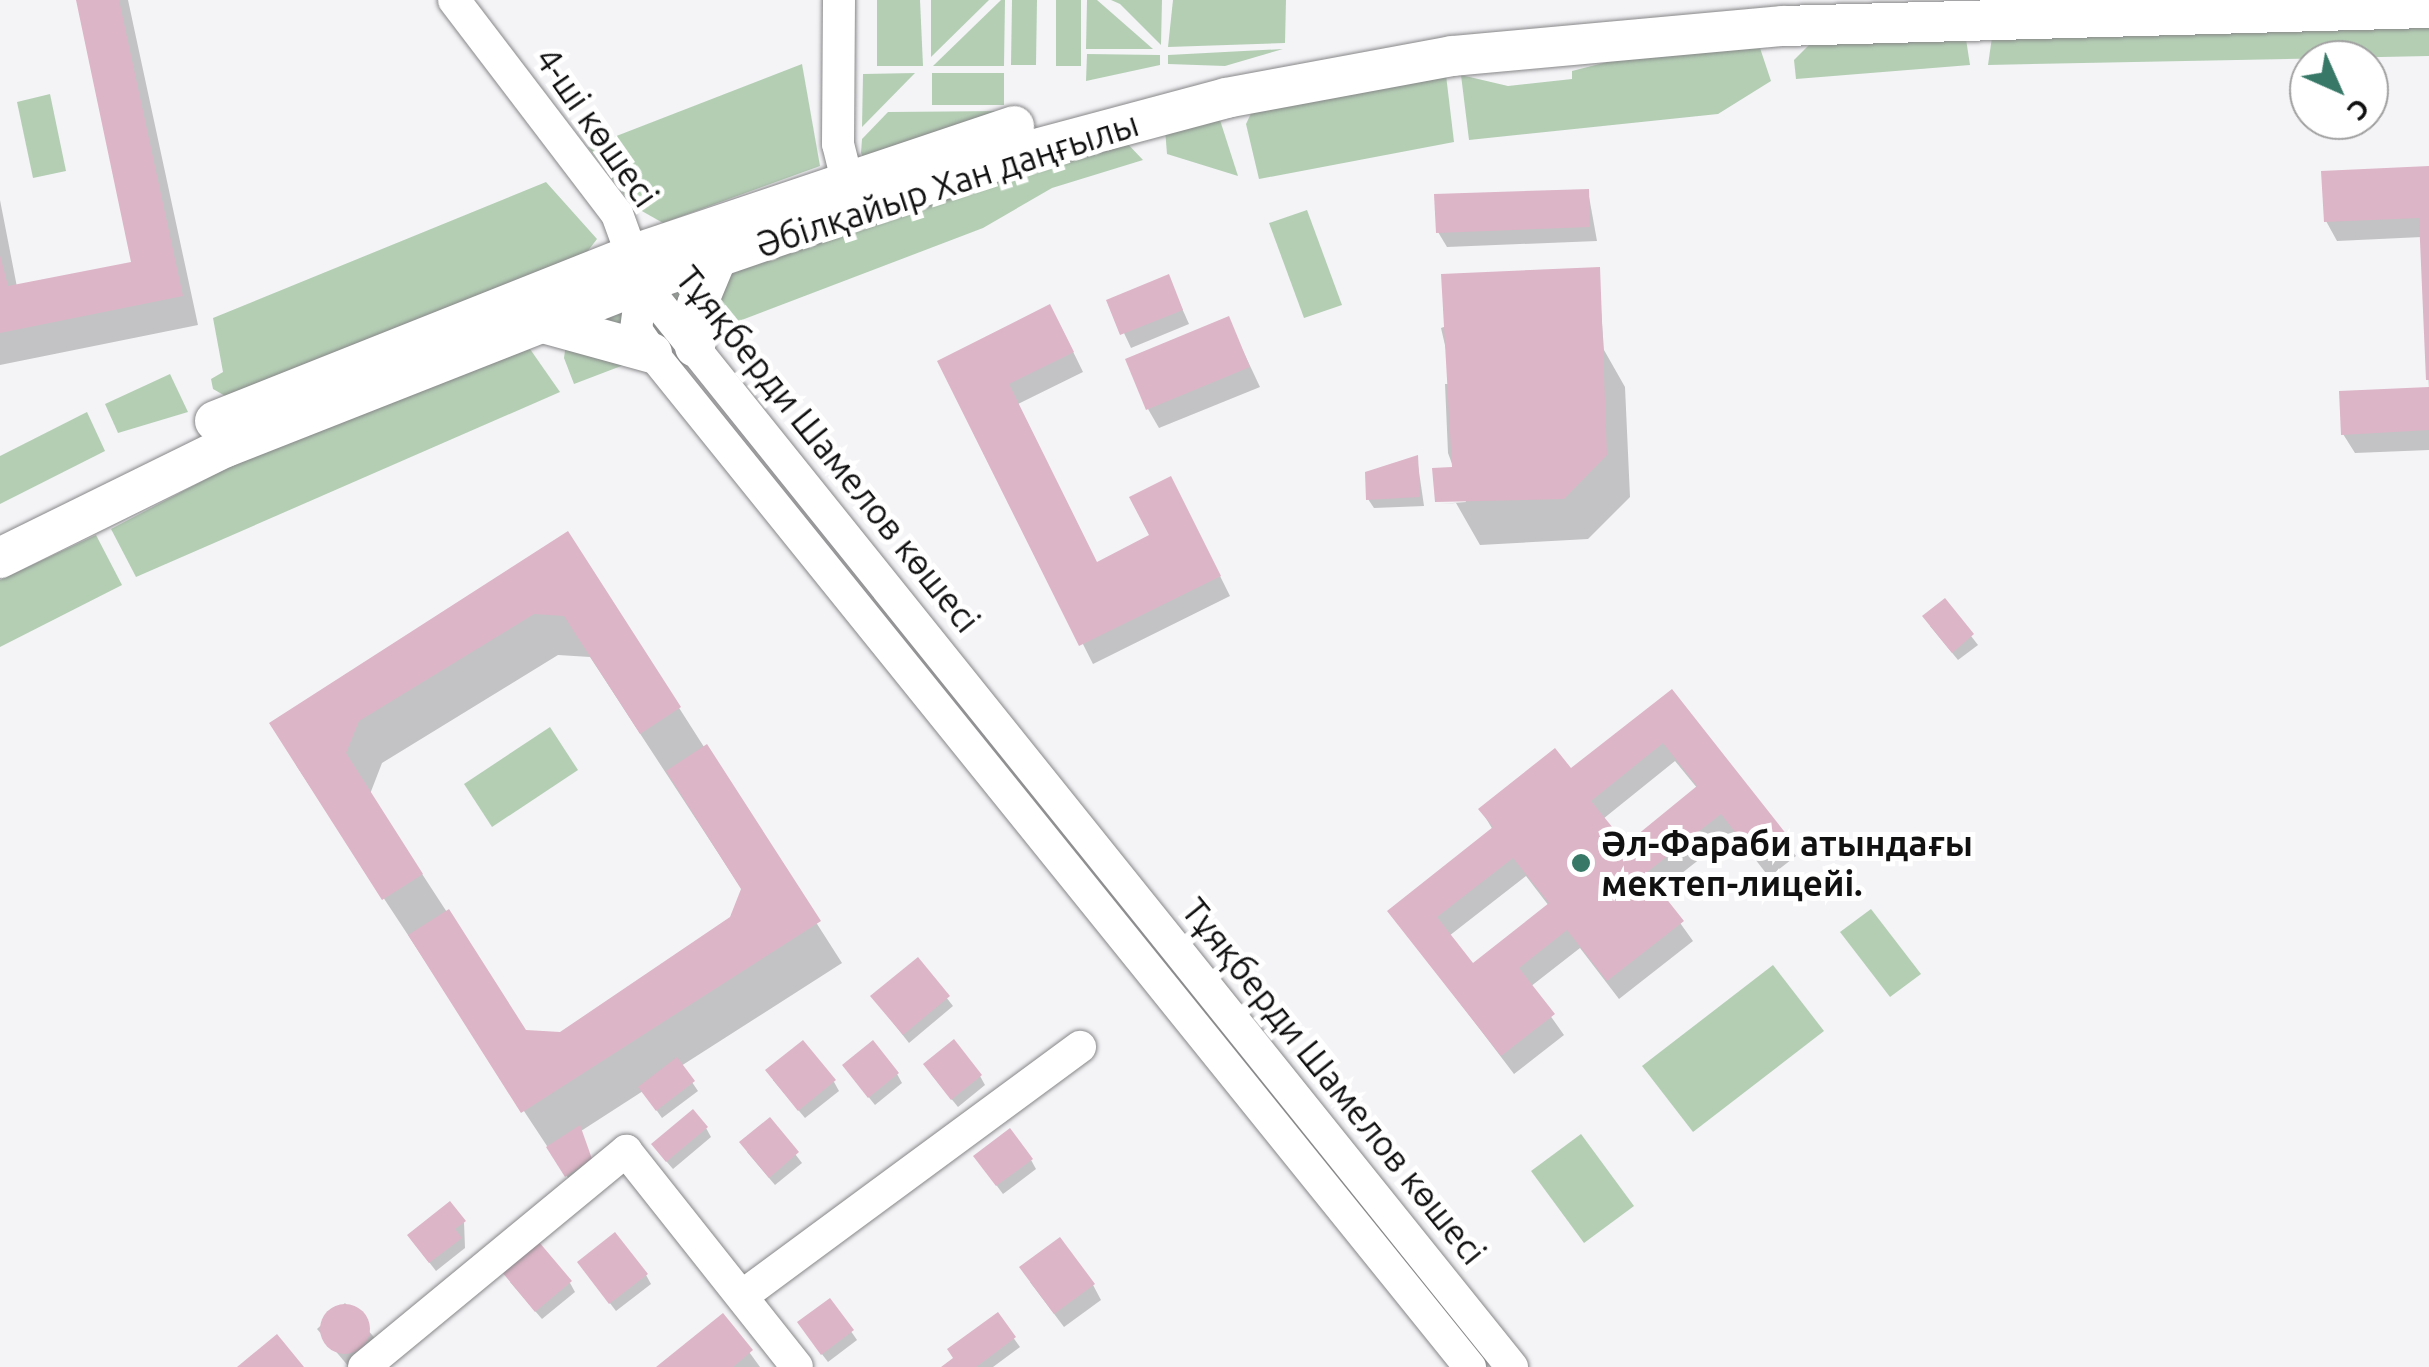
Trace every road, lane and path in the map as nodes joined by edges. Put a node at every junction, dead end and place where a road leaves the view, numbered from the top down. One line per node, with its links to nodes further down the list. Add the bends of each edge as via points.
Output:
1 (454, 0): 7 (street, 4-ші көшесі, via 617,214)
2 (839, 0): 5 (street, via 838,144)
3 (1801, 0): 5 (main road, Әбілқайыр Хан даңғылы, via 1448,31 1291,56 1010,128)
4 (2429, 8): 6 (main road, Әбілқайыр Хан даңғылы, via 1803,25 1452,56 1123,123)
5 (848, 181): 7 (main road, Әбілқайыр Хан даңғылы)
6 (715, 262): 7 (main road, Әбілқайыр Хан даңғылы); 9 (main road, via 697,306)
7 (638, 269): 8 (main road, Әбілқайыр Хан даңғылы); 9 (street, Тұяқберди Шамелов көшесі); 10 (street, Тұяқберди Шамелов көшесі, via 636,330); 11 (main road, Әбілқайыр Хан даңғылы, via 215,422)
8 (542, 323): 10 (main road); 12 (main road, Әбілқайыр Хан даңғылы, via 226,447)
9 (695, 347): 13 (street, Тұяқберди Шамелов көшесі)
10 (652, 352): 15 (street, Тұяқберди Шамелов көшесі)
11 (0, 529)
12 (0, 558)
13 (1239, 1028): 15 (street); 20 (street, Тұяқберди Шамелов көшесі)
14 (1080, 1047): 16 (street)
15 (1208, 1051): 19 (street, Тұяқберди Шамелов көшесі)
16 (742, 1296): 17 (street); 18 (street, via 626,1152)
17 (792, 1365)
18 (364, 1367)
19 (1470, 1367)
20 (1512, 1367)

